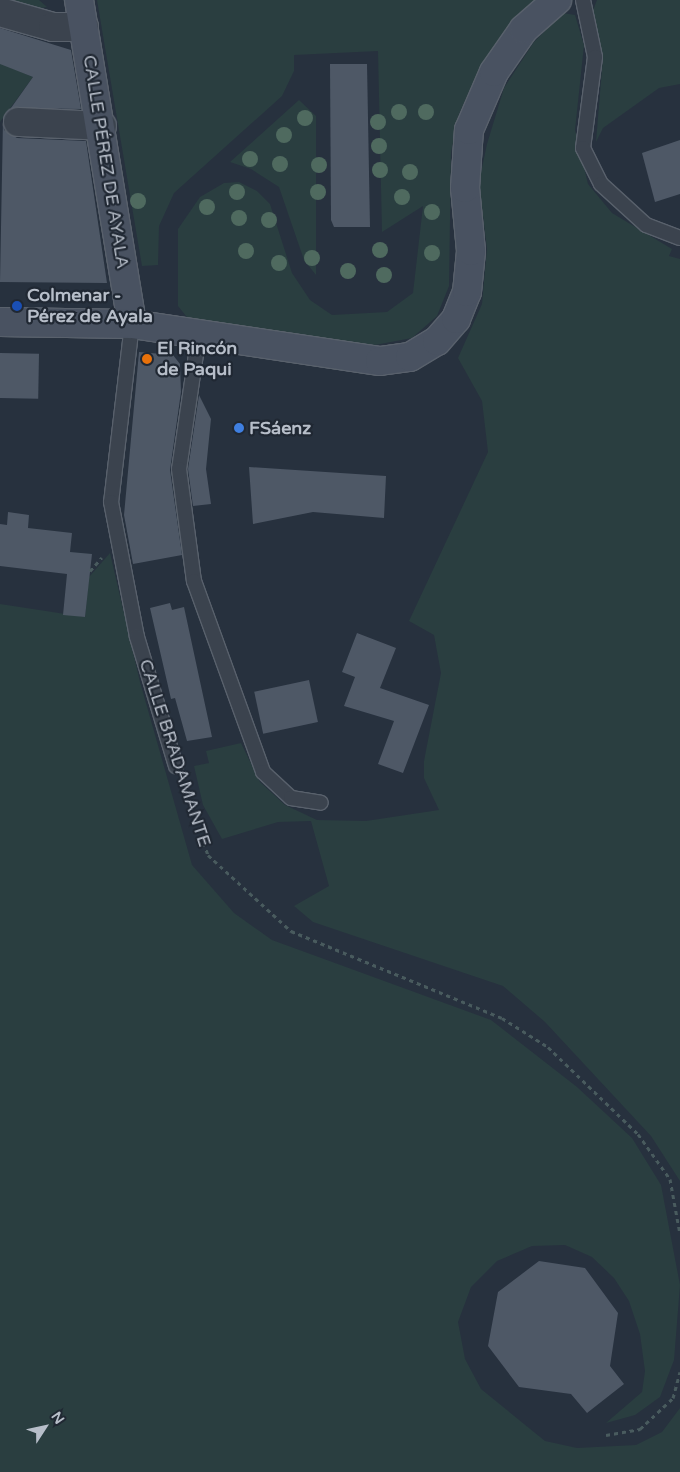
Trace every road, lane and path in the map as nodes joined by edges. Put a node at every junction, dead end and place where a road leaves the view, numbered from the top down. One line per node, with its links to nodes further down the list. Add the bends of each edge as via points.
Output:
1 (79, 0): 5 (main road, CALLE PÉREZ DE AYALA)
2 (557, 0): 11 (main road, via 524,28 494,72 469,130 465,188 471,251 466,292 456,319 437,340 410,357 380,361)
3 (583, 0): 8 (lane, via 595,57 582,148 601,184 646,225)
4 (0, 12): 5 (street, via 54,27)
5 (84, 27): 7 (main road, CALLE PÉREZ DE AYALA)
6 (18, 122): 7 (street)
7 (102, 126): 10 (main road, CALLE PÉREZ DE AYALA)
8 (680, 238)
9 (0, 322): 10 (main road)
10 (132, 324): 11 (main road); 14 (lane, CALLE BRADAMANTE, via 111,502 137,637)
11 (199, 334): 15 (lane, via 179,469 194,581 263,772 291,798)
12 (109, 550): 13 (path)
13 (90, 572)
14 (176, 766): 16 (path, CALLE BRADAMANTE, via 208,856 291,931 502,1018 548,1047 638,1134 670,1179)
15 (321, 804)
16 (680, 1234)
17 (680, 1372): 18 (path, via 673,1398 640,1429)
18 (606, 1435)

